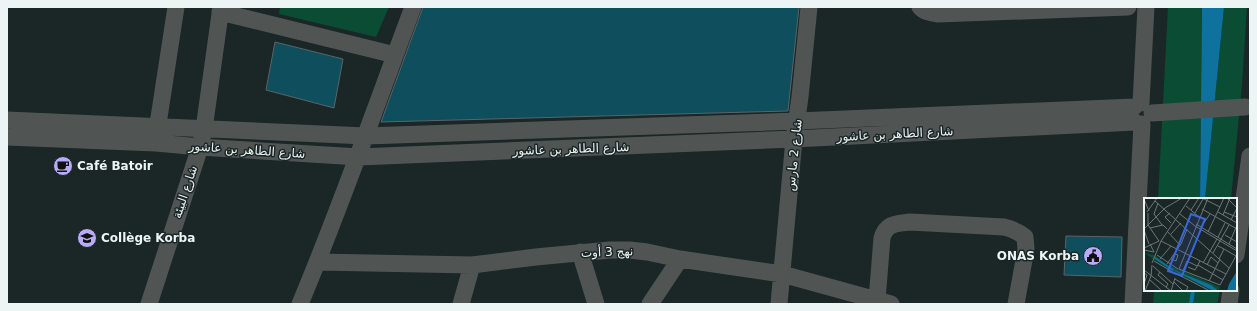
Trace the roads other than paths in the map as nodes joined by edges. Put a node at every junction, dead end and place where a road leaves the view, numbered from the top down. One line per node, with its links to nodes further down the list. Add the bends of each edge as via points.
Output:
1 (176, 7): 13 (street)
2 (414, 7): 8 (street)
3 (809, 7): 12 (street, شارع 2 مارس)
4 (920, 7): 5 (street, via 922,10 938,14)
5 (1128, 7)
6 (1146, 7): 10 (street)
7 (220, 9): 8 (street); 14 (street, شارع البيئة)
8 (395, 55): 15 (street)
9 (1246, 108): 10 (street)
10 (1144, 114): 12 (street, شارع الطاهر بن عاشور); 17 (street, شارع الطاهر بن عاشور); 37 (street)
11 (7, 120): 13 (street, شارع الطاهر بن عاشور)
12 (797, 121): 15 (street, شارع الطاهر بن عاشور); 17 (street, شارع 2 مارس)
13 (158, 126): 14 (street, شارع الطاهر بن عاشور); 18 (street)
14 (204, 129): 15 (street, شارع الطاهر بن عاشور); 19 (street, شارع البيئة)
15 (366, 136): 21 (street)
16 (7, 137): 18 (street, شارع الطاهر بن عاشور)
17 (794, 139): 21 (street, شارع الطاهر بن عاشور); 27 (street, شارع 2 مارس)
18 (156, 143): 19 (street, شارع الطاهر بن عاشور)
19 (200, 147): 21 (street, شارع الطاهر بن عاشور); 30 (street, شارع البيئة)
20 (1250, 156): 22 (street)
21 (358, 157): 25 (street)
22 (1237, 248)
23 (580, 252): 24 (street, نهج 3 أوت, via 630,250); 26 (street, نهج 3 أوت); 33 (street)
24 (680, 259): 27 (street, نهج 3 أوت); 34 (street)
25 (318, 262): 26 (street, نهج 3 أوت); 31 (street)
26 (472, 265): 32 (street)
27 (782, 274): 29 (street, نهج 3 أوت); 35 (street, شارع 2 مارس)
28 (1231, 291): 38 (street)
29 (884, 302): 36 (street, via 884,231 896,224 910,222 1004,227 1020,232 1024,237 1026,249)
30 (148, 304)
31 (300, 304)
32 (462, 304)
33 (596, 304)
34 (650, 304)
35 (779, 304)
36 (1016, 304)
37 (1133, 304)
38 (1229, 304)

